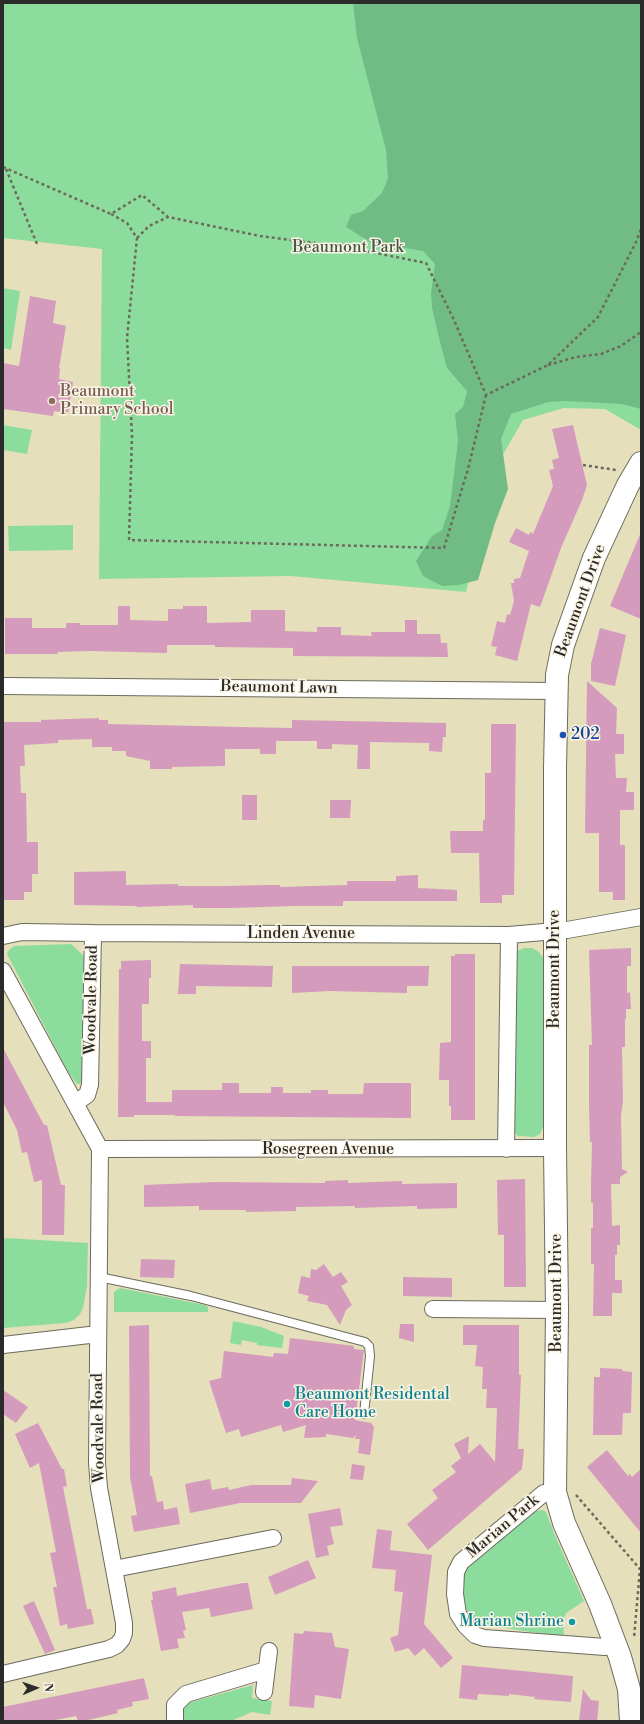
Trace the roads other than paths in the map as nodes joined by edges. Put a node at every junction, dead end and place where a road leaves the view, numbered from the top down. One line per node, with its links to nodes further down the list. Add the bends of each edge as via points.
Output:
1 (641, 463): 3 (street, Beaumont Drive, via 610,521 578,600 562,645)
2 (3, 686): 3 (street, Beaumont Lawn)
3 (556, 691): 5 (street, Beaumont Drive)
4 (641, 917): 5 (street, Linden Avenue)
5 (554, 930): 7 (street, Linden Avenue); 11 (street, Beaumont Drive)
6 (94, 933): 7 (street, Linden Avenue); 8 (street, Woodvale Road, via 22,932); 10 (street, Woodvale Road, via 90,1085 87,1095)
7 (509, 934): 13 (street)
8 (3, 936)
9 (3, 971): 10 (street, Woodvale Road)
10 (74, 1103): 12 (street, Woodvale Road)
11 (555, 1148): 13 (street, Rosegreen Avenue); 16 (street, Beaumont Drive)
12 (100, 1149): 13 (street, Rosegreen Avenue); 14 (street, Woodvale Road)
13 (506, 1149)
14 (99, 1277): 17 (street, Woodvale Road); 19 (lane, via 191,1296 365,1342 369,1346 370,1356)
15 (433, 1309): 16 (street)
16 (558, 1310): 20 (street, Beaumont Drive)
17 (98, 1334): 18 (street); 22 (street, Woodvale Road, via 97,1463)
18 (3, 1345)
19 (364, 1414)
20 (565, 1493): 23 (street, Marian Park, via 564,1523 600,1604); 23 (street, Marian Park, via 544,1493 461,1562 456,1572 455,1594 458,1614 475,1635 484,1638 605,1647)
21 (273, 1538): 22 (street)
22 (114, 1569): 26 (street, Woodvale Road, via 124,1623 124,1633 117,1645)
23 (624, 1643): 29 (street, Marian Park)
24 (269, 1651): 25 (street)
25 (266, 1670): 27 (street); 28 (street, via 186,1694 175,1705)
26 (3, 1674)
27 (264, 1692)
28 (175, 1721)
29 (631, 1721)

